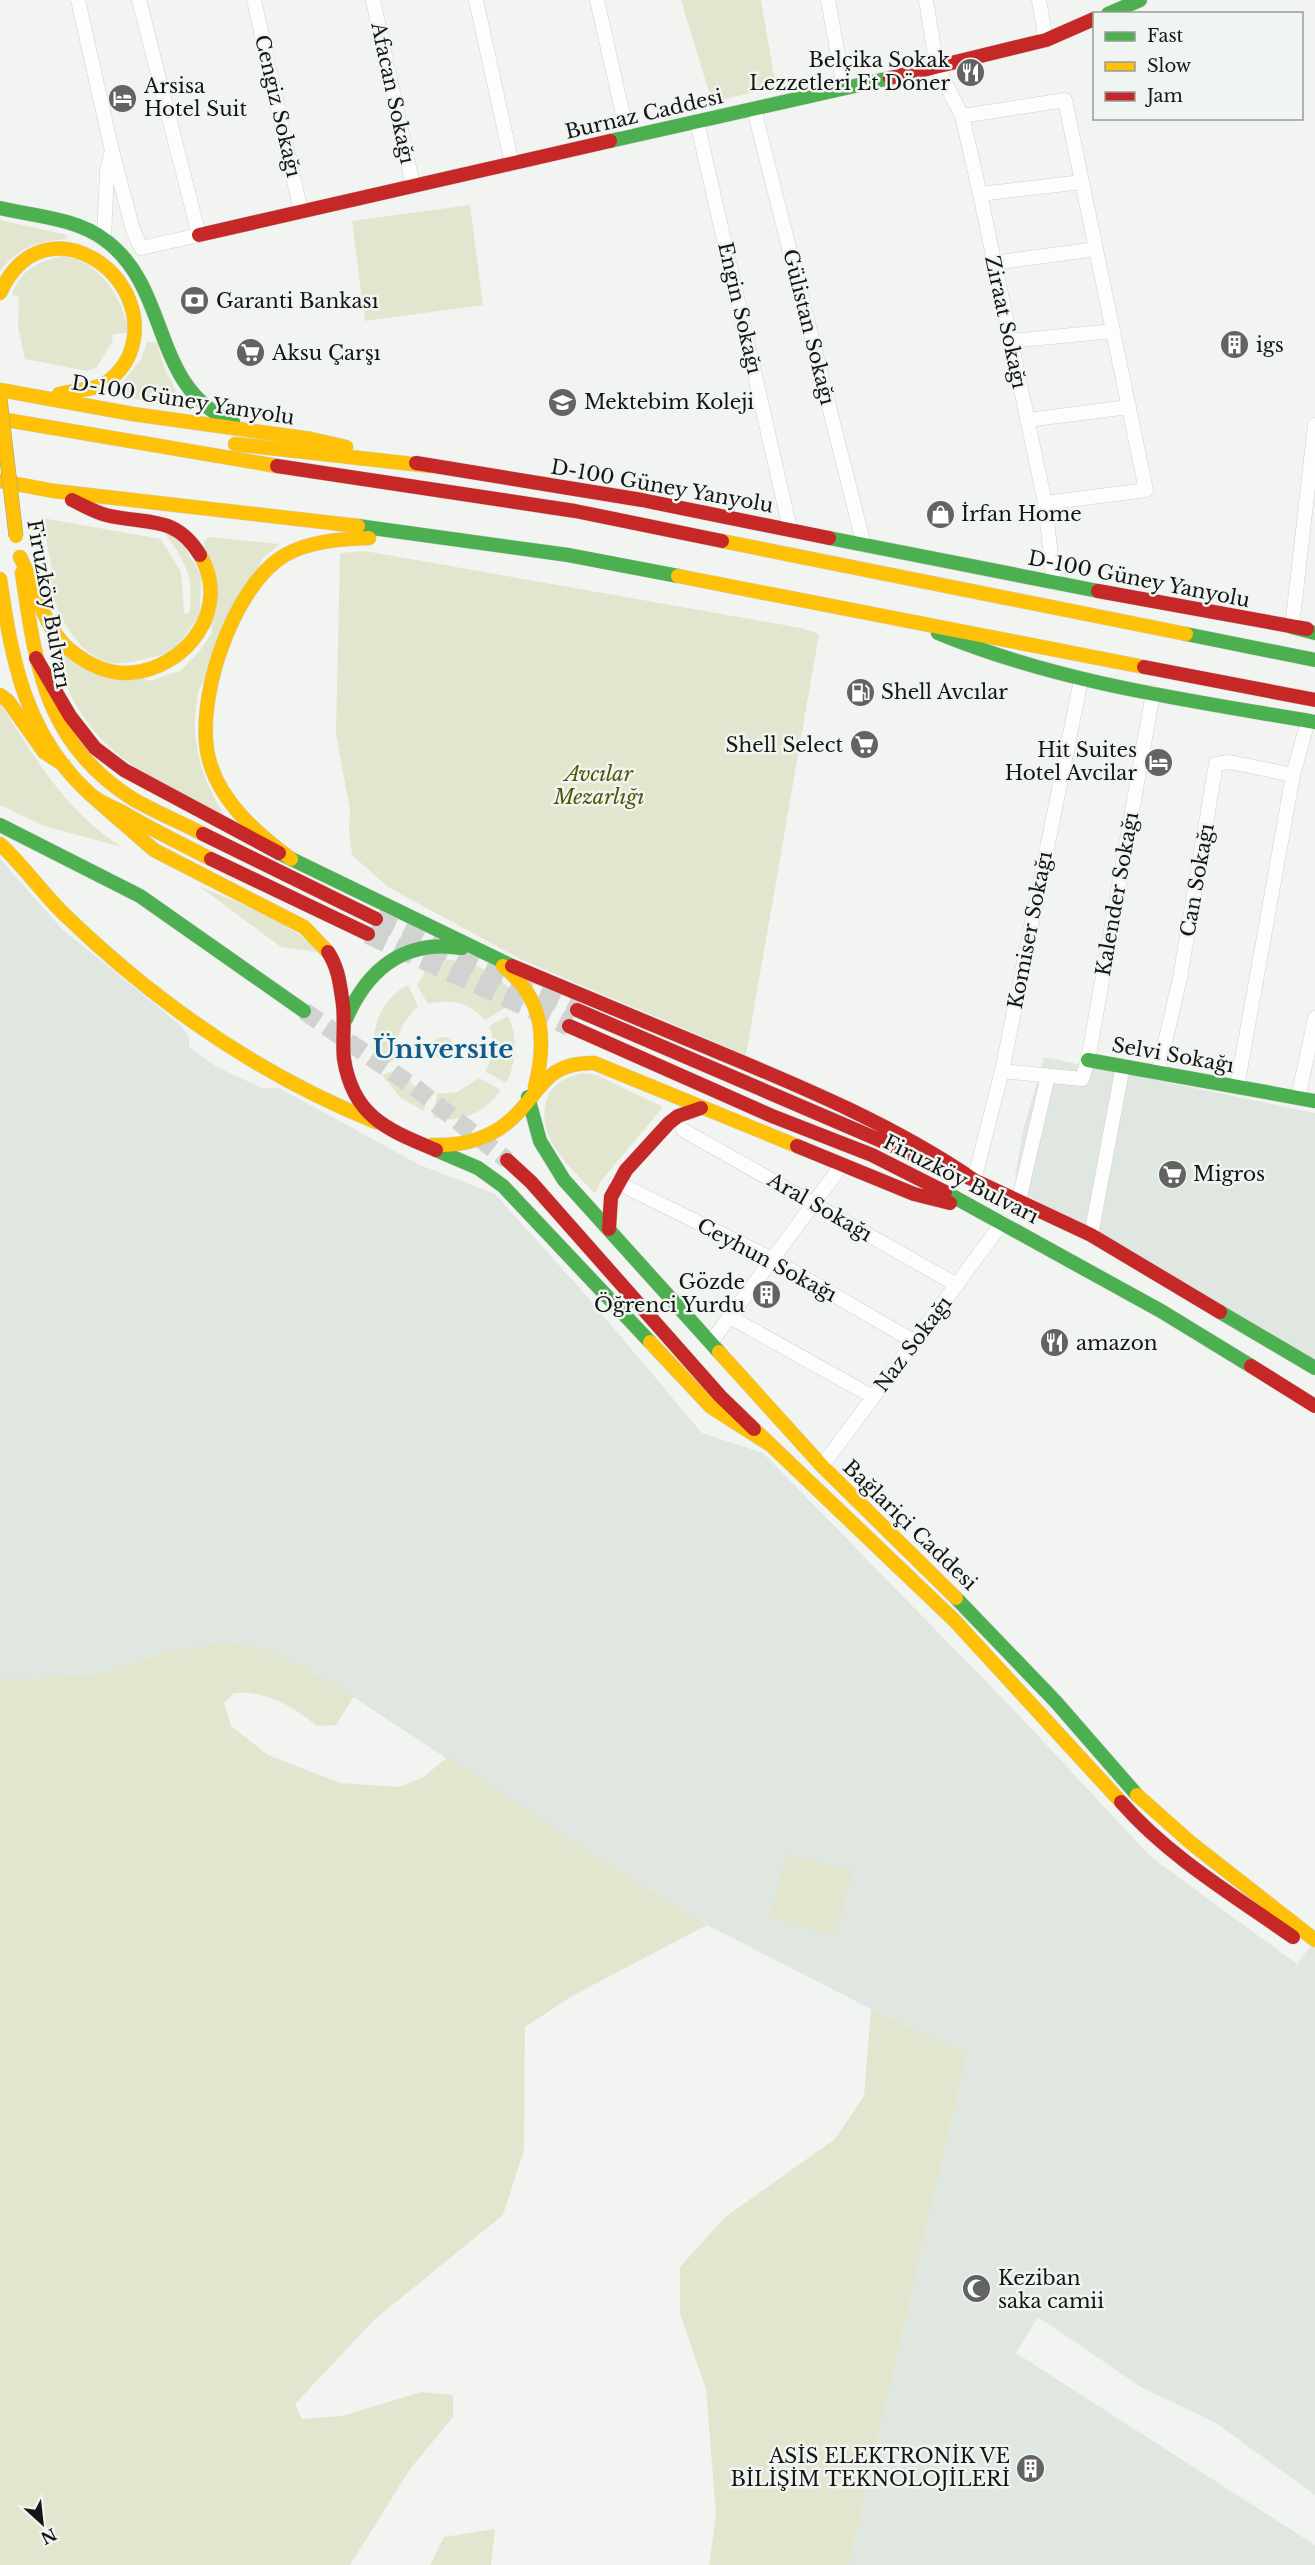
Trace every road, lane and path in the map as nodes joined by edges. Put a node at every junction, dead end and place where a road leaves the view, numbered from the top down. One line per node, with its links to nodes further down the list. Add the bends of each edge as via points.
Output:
1 (78, 0): 20 (street)
2 (139, 0): 27 (street)
3 (254, 0): 26 (street, Cengiz Sokağı)
4 (373, 0): 23 (street, Afacan Sokağı)
5 (476, 0): 21 (street)
6 (597, 0): 19 (street)
7 (828, 0): 15 (street)
8 (926, 0): 14 (street, Ziraat Sokağı)
9 (1039, 0): 13 (street)
10 (1140, 0): 11 (main road)
11 (1115, 7)
12 (1093, 20): 13 (main road, Burnaz Caddesi)
13 (1046, 40): 14 (main road, Burnaz Caddesi)
14 (937, 67): 15 (main road, Burnaz Caddesi); 17 (street, Ziraat Sokağı)
15 (844, 88): 16 (main road, Burnaz Caddesi)
16 (754, 109): 18 (main road, Burnaz Caddesi); 51 (street, Gülistan Sokağı)
17 (962, 116): 22 (street, via 1065,100); 24 (street, Ziraat Sokağı)
18 (697, 122): 19 (main road, Burnaz Caddesi); 48 (street, Engin Sokağı)
19 (628, 137): 21 (main road, Burnaz Caddesi)
20 (112, 151): 27 (street, via 141,248); 28 (street, via 107,171)
21 (512, 164): 23 (main road, Burnaz Caddesi)
22 (1082, 182): 24 (street); 29 (street)
23 (413, 186): 26 (main road, Burnaz Caddesi)
24 (980, 194): 30 (street, Ziraat Sokağı)
25 (0, 208): 28 (main road, via 71,225)
26 (301, 212): 27 (main road, Burnaz Caddesi)
27 (199, 235)
28 (104, 238): 41 (main road, via 142,282 179,376 189,390 211,412)
29 (1096, 249): 30 (street); 32 (street)
30 (993, 263): 33 (street, Ziraat Sokağı)
31 (0, 293): 35 (main road, via 17,263 51,248 70,246 101,262 113,274 135,319 136,343 127,363 109,383 76,393)
32 (1113, 331): 33 (street); 37 (street)
33 (1010, 341): 39 (street, Ziraat Sokağı)
34 (0, 390): 35 (main road, D-100 Güney Yanyolu)
35 (26, 395): 41 (main road, D-100 Güney Yanyolu)
36 (0, 399): 52 (main road, Firuzköy Bulvarı, bridge)
37 (1129, 407): 39 (street); 47 (street, via 1146,490)
38 (0, 419): 42 (main road)
39 (1027, 420): 47 (street, Ziraat Sokağı)
40 (1315, 425): 43 (street)
41 (252, 431): 44 (main road, D-100 Güney Yanyolu, via 310,439)
42 (98, 435): 44 (main road, via 213,440); 59 (main road, via 575,511)
43 (1313, 464): 50 (street)
44 (430, 466): 48 (main road, D-100 Güney Yanyolu, via 642,500)
45 (0, 481): 46 (main road)
46 (54, 491): 49 (main road); 52 (main road, via 106,515 163,522 191,540 210,582 210,610 203,630 191,645 164,665 131,672 98,667 82,659 59,636)
47 (1045, 503): 54 (street, Ziraat Sokağı)
48 (790, 529): 51 (main road, D-100 Güney Yanyolu)
49 (428, 534): 55 (main road, via 602,561); 70 (main road, via 327,541 288,554 257,580 233,623 205,706 204,735 209,762 232,807)
50 (1308, 542): 56 (street)
51 (864, 545): 54 (main road, D-100 Güney Yanyolu)
52 (20, 557): 58 (main road, Firuzköy Bulvarı)
53 (0, 579): 65 (main road, Firuzköy Bulvarı, via 9,646 20,688 44,738)
54 (1054, 583): 56 (main road, D-100 Güney Yanyolu)
55 (920, 624): 60 (main road, via 1001,658); 63 (main road)
56 (1292, 627): 57 (main road, D-100 Güney Yanyolu)
57 (1315, 631)
58 (36, 658): 70 (main road, via 70,716 95,748 124,770); 71 (main road, Firuzköy Bulvarı, via 44,698 56,722 79,753 110,784)
59 (1315, 660)
60 (1081, 680): 61 (main road); 81 (street, Komiser Sokağı)
61 (1153, 693): 64 (main road); 79 (street, Kalender Sokağı)
62 (0, 695): 65 (main road, via 44,752)
63 (1315, 700)
64 (1312, 722): 66 (street)
65 (64, 765): 67 (main road, Firuzköy Bulvarı)
66 (1293, 775): 82 (street, Can Sokağı, via 1230,762 1216,764 1180,978); 84 (street)
67 (91, 795): 72 (main road, Firuzköy Bulvarı, via 156,832); 77 (main road, via 154,850 304,927 317,938 334,960)
68 (0, 825): 75 (main road, via 140,896)
69 (0, 844): 89 (main road, via 62,913 96,944 219,1040 332,1103)
70 (291, 859): 73 (main road)
71 (376, 919)
72 (368, 934)
73 (485, 954): 77 (main road, via 458,946 401,954 372,974 351,1002); 85 (main road, via 526,989 538,1014 543,1041 541,1068); 94 (main road, via 873,1120 927,1148)
74 (577, 1010): 94 (main road, Firuzköy Bulvarı)
75 (304, 1011)
76 (1315, 1018): 86 (street)
77 (345, 1021): 89 (main road, via 347,1074)
78 (569, 1026): 98 (main road, Firuzköy Bulvarı, via 772,1116 872,1155)
79 (1088, 1060): 80 (main road, Selvi Sokağı); 83 (street, Selvi Sokağı, via 1082,1079)
80 (1123, 1066): 82 (main road, Selvi Sokağı); 101 (street)
81 (1002, 1071): 83 (street, Selvi Sokağı); 94 (street, Komiser Sokağı)
82 (1158, 1073): 84 (main road, Selvi Sokağı)
83 (1048, 1076): 96 (street)
84 (1237, 1087): 86 (main road, Selvi Sokağı)
85 (531, 1092): 88 (main road, via 548,1075 571,1064 594,1063); 91 (main road, via 517,1114 477,1141 453,1146); 100 (main road, Bağlariçi Caddesi, via 533,1128 542,1148 564,1180)
86 (1298, 1098): 87 (main road, Selvi Sokağı)
87 (1315, 1101)
88 (700, 1108): 93 (main road); 95 (main road, via 678,1116)
89 (376, 1122): 91 (main road)
90 (683, 1130): 97 (street, Aral Sokağı)
91 (420, 1144): 110 (main road, via 478,1168 503,1186 711,1407)
92 (507, 1160): 110 (main road, Bağlariçi Caddesi, via 531,1182 720,1396)
93 (842, 1165): 97 (street); 98 (main road, via 914,1194)
94 (974, 1180): 96 (main road, Firuzköy Bulvarı)
95 (616, 1182): 100 (main road, via 608,1202); 102 (street, Ceyhun Sokağı)
96 (1019, 1200): 101 (main road, Firuzköy Bulvarı)
97 (814, 1204): 102 (street); 103 (street, Aral Sokağı)
98 (987, 1213): 99 (main road, Firuzköy Bulvarı)
99 (1003, 1222): 103 (street, Naz Sokağı); 109 (main road, Firuzköy Bulvarı, via 1161,1311)
100 (609, 1228): 105 (main road, Bağlariçi Caddesi)
101 (1090, 1235): 107 (main road, Firuzköy Bulvarı)
102 (772, 1259): 104 (street); 106 (street, Ceyhun Sokağı)
103 (957, 1285): 106 (street, Naz Sokağı)
104 (730, 1317): 105 (street); 108 (street)
105 (711, 1342): 111 (main road, Bağlariçi Caddesi)
106 (915, 1342): 108 (street, Naz Sokağı)
107 (1315, 1368)
108 (873, 1397): 111 (street, Naz Sokağı)
109 (1315, 1406)
110 (769, 1444): 113 (main road, Bağlariçi Caddesi, via 954,1620)
111 (822, 1466): 112 (main road, Bağlariçi Caddesi, via 967,1608)
112 (1087, 1738): 113 (main road); 114 (main road, Bağlariçi Caddesi, via 1155,1812)
113 (1073, 1750): 115 (main road, Bağlariçi Caddesi, via 1140,1824 1183,1861)
114 (1315, 1940)
115 (1315, 1950)

